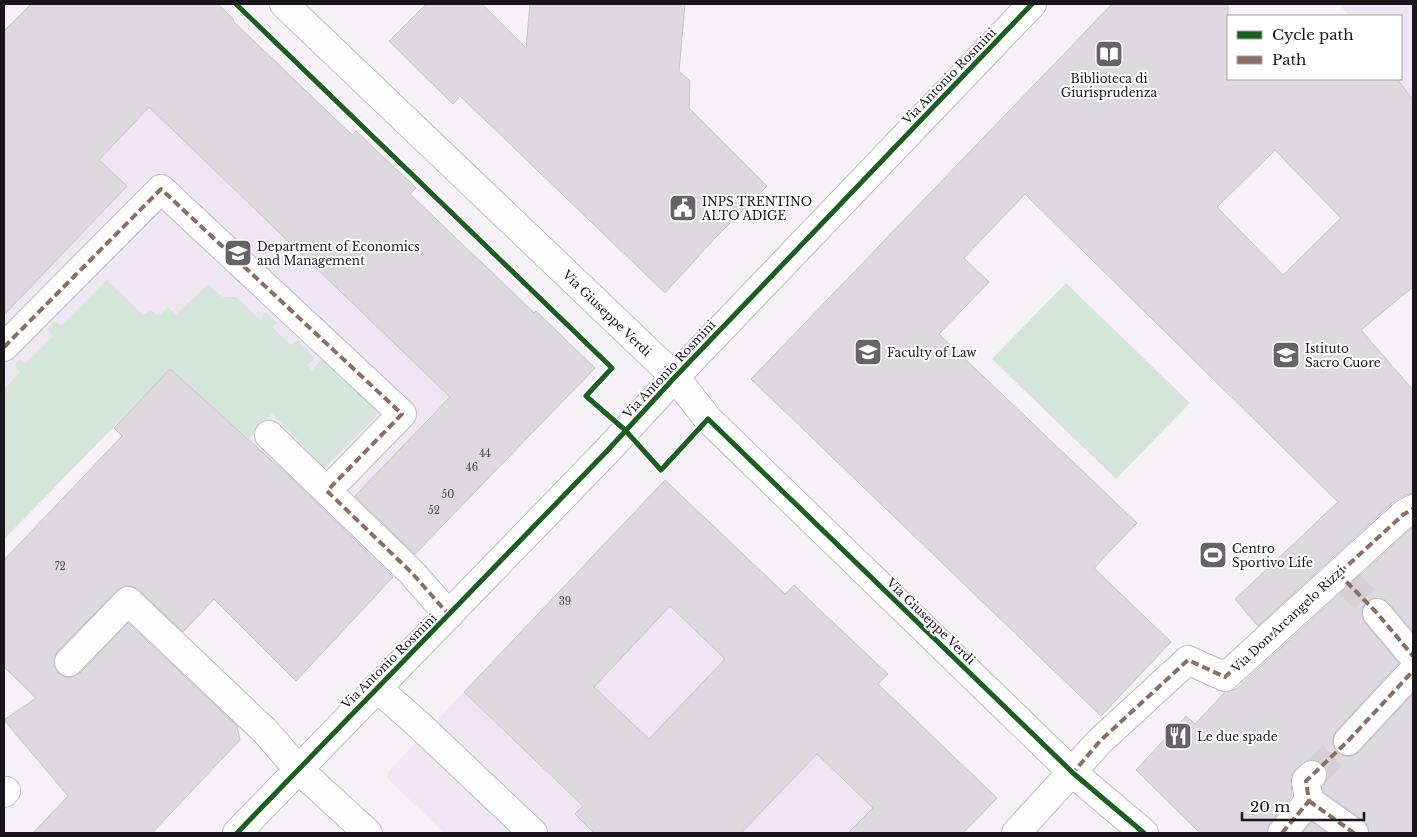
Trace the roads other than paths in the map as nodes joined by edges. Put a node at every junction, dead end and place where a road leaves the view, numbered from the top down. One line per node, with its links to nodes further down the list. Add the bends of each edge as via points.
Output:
1 (284, 4): 4 (street, Via Giuseppe Verdi)
2 (1032, 4): 4 (street, Via Antonio Rosmini)
3 (4, 348): 6 (street, via 161,189 402,414)
4 (675, 377): 9 (street, Via Antonio Rosmini); 16 (street, Via Giuseppe Verdi, via 708,419)
5 (269, 435): 6 (street)
6 (327, 490): 9 (street, via 412,573)
7 (1413, 509): 16 (street, Via Don Arcangelo Rizzi, via 1404,514 1342,576 1225,677 1188,660 1100,741)
8 (1377, 613): 12 (street)
9 (449, 615): 13 (street, Via Antonio Rosmini)
10 (200, 646): 15 (street)
11 (69, 662): 15 (street, via 128,601 266,732)
12 (1413, 668): 14 (street)
13 (377, 688): 15 (street, Via Antonio Rosmini); 19 (street)
14 (1348, 741)
15 (304, 763): 17 (street, Via Antonio Rosmini); 18 (street)
16 (1073, 773): 20 (street); 21 (street, Via Giuseppe Verdi)
17 (237, 833)
18 (368, 833)
19 (533, 833)
20 (1016, 833)
21 (1144, 833)
22 (1282, 833): 23 (street, via 1310,788)
23 (1354, 833)

